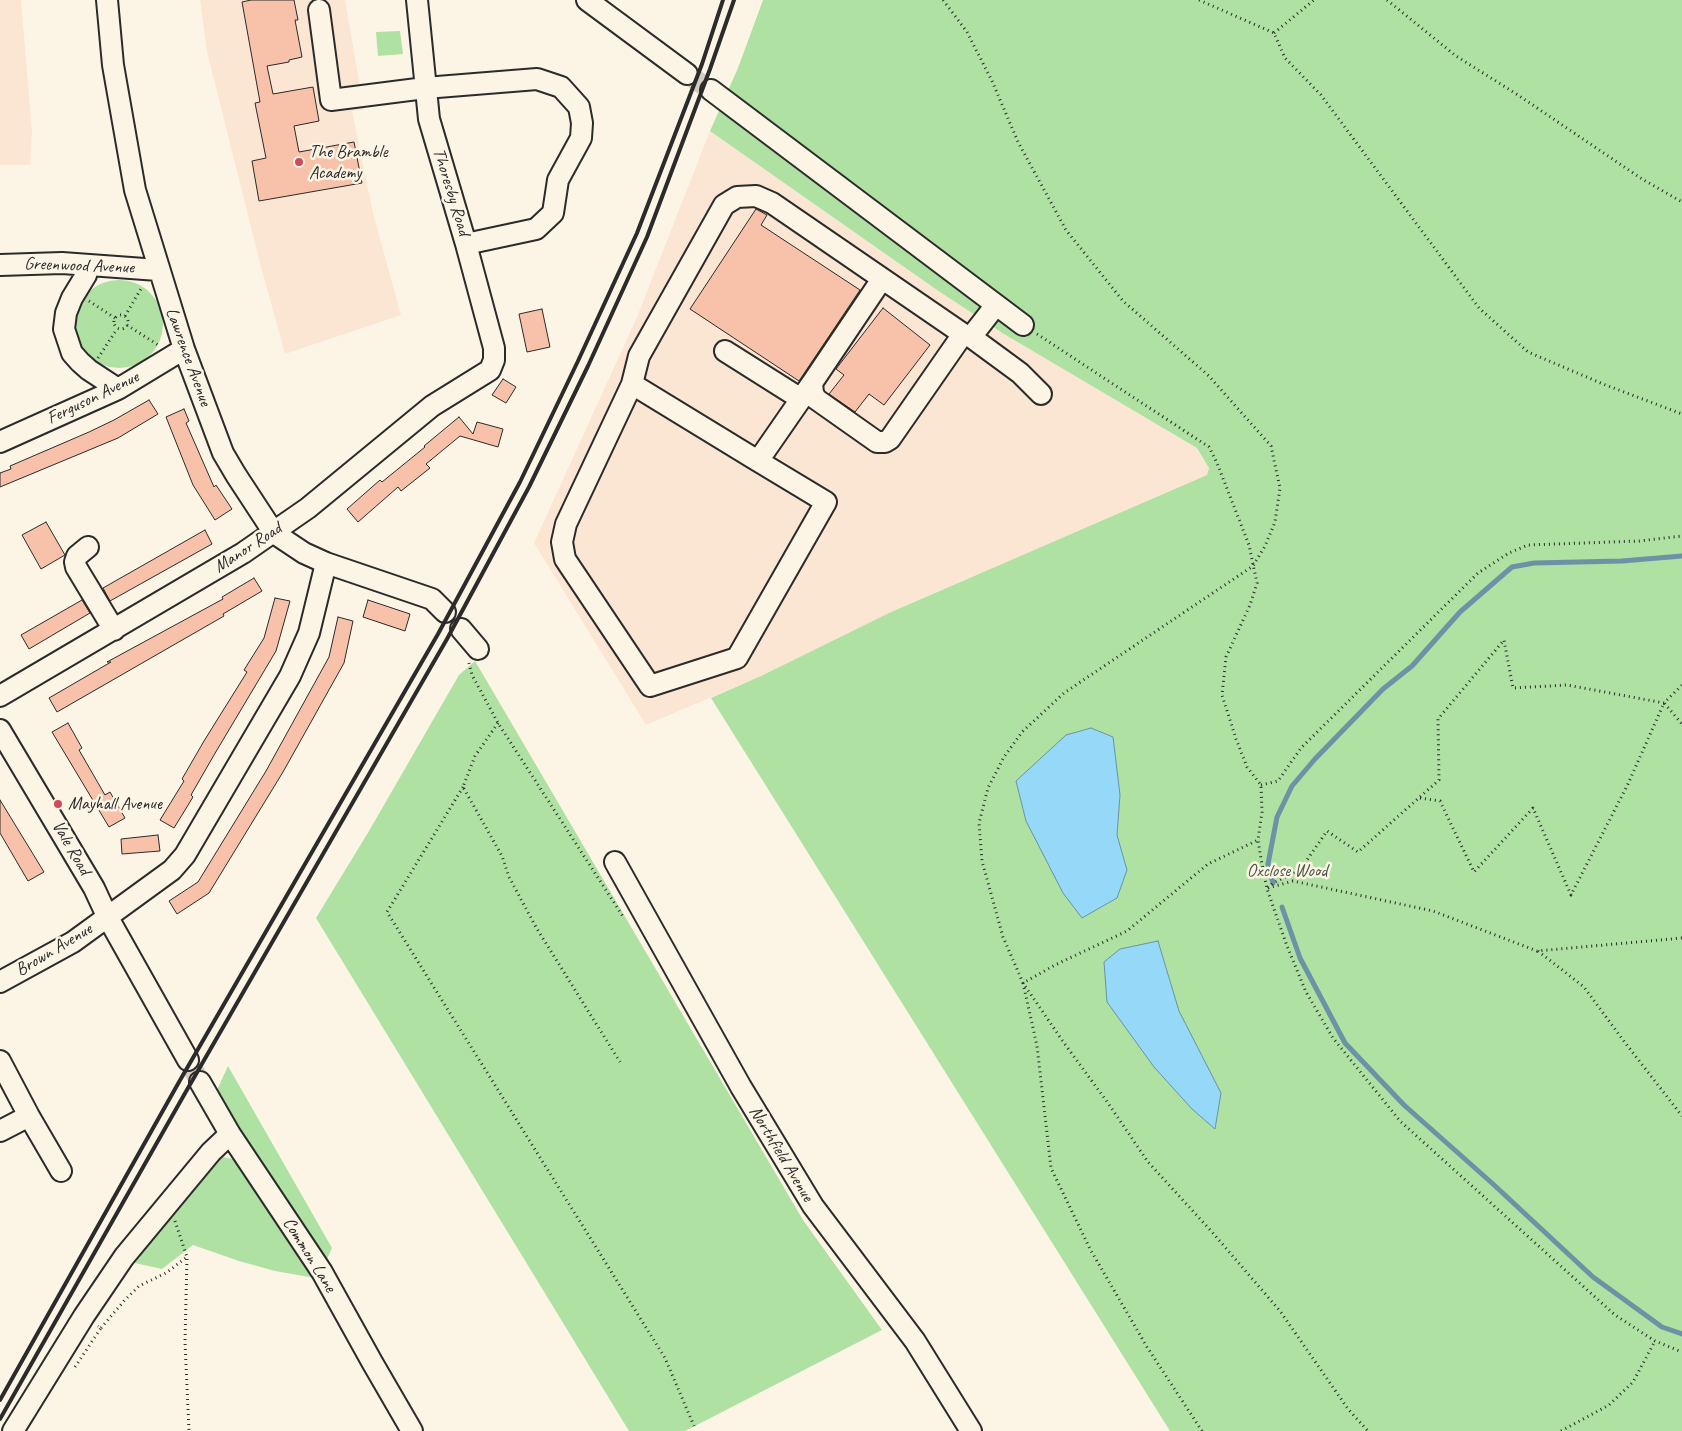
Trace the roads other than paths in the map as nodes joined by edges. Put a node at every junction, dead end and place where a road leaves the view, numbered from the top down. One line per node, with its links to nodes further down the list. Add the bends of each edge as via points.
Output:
1 (106, 0): 11 (street, Lawrence Avenue, via 112,65 135,190)
2 (417, 0): 6 (street, Thoresby Road)
3 (587, 0): 5 (street)
4 (320, 10): 6 (street, via 331,100)
5 (687, 74)
6 (425, 88): 8 (street, Thoresby Road, via 429,119); 8 (street, via 536,78 561,87 579,107 581,138 558,180 552,213 536,229)
7 (711, 90): 13 (street)
8 (466, 244): 18 (street, Thoresby Road, via 494,348 490,370)
9 (0, 265): 10 (street, Greenwood Avenue)
10 (89, 265): 11 (street, Greenwood Avenue); 20 (street, via 66,313 64,329 72,353 89,370)
11 (156, 269): 17 (street, Lawrence Avenue)
12 (882, 279): 15 (street); 19 (street, via 772,203 756,196 737,197 724,205 639,356); 21 (street)
13 (996, 305): 14 (street); 15 (street)
14 (1023, 325)
15 (967, 335): 21 (street, via 885,442 877,442 816,399 813,392); 22 (street, via 1020,373)
16 (725, 351): 21 (street)
17 (178, 352): 20 (street, Ferguson Avenue); 25 (street, Lawrence Avenue, via 223,453)
18 (480, 377): 25 (street, Manor Road, via 432,406)
19 (632, 384): 24 (street); 24 (street, via 566,524 562,542 565,559 650,686 737,658 826,502)
20 (118, 388): 23 (street, Ferguson Avenue)
21 (806, 391): 24 (street)
22 (1041, 394)
23 (0, 442)
24 (758, 461)
25 (274, 533): 27 (street, Lawrence Avenue); 29 (street, Manor Road)
26 (88, 547): 29 (street, via 77,556 76,567)
27 (326, 563): 28 (street, Lawrence Avenue); 33 (street, via 309,633 290,676 185,855 172,870)
28 (438, 606)
29 (114, 630): 30 (street, Manor Road)
30 (0, 696)
31 (0, 730): 33 (street, Vale Road, via 94,888)
32 (615, 862): 44 (street, Northfield Avenue, via 741,1087 814,1206 915,1341)
33 (107, 916): 34 (street, Brown Avenue, via 73,942); 35 (street, Vale Road)
34 (0, 982)
35 (188, 1060)
36 (0, 1061): 38 (street)
37 (200, 1082): 40 (street, Common Lane)
38 (29, 1116): 39 (street); 41 (street)
39 (0, 1131)
40 (230, 1134): 42 (street, via 210,1152 124,1257); 43 (street, Common Lane, via 322,1272)
41 (61, 1171)
42 (13, 1431)
43 (412, 1431)
44 (971, 1431)

